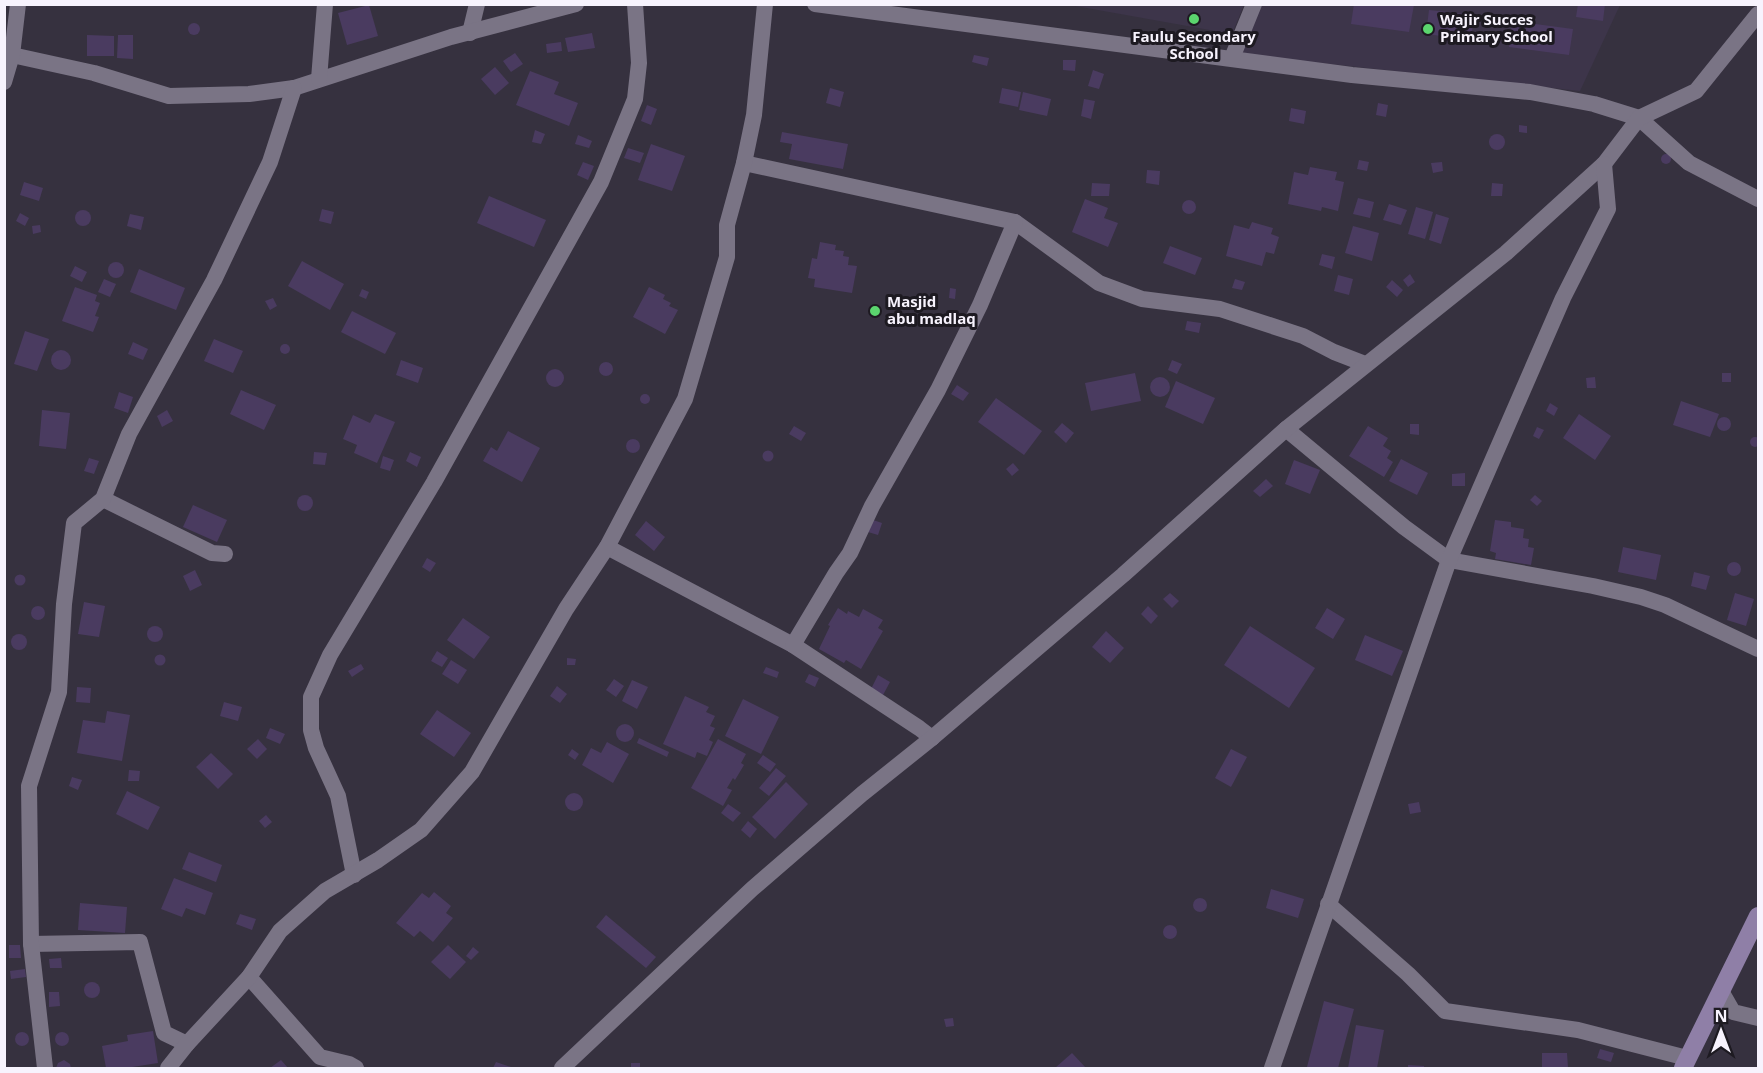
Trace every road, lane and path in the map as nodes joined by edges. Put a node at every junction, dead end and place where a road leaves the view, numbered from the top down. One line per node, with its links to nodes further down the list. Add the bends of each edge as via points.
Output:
1 (18, 4): 11 (street)
2 (325, 4): 13 (street)
3 (477, 4): 10 (street)
4 (576, 4): 10 (street)
5 (635, 4): 30 (street, via 639,63 635,99 601,182 434,482 330,655 311,698 311,730 338,796)
6 (765, 4): 17 (street, via 754,114)
7 (815, 4): 12 (street)
8 (1254, 4): 12 (street)
9 (1758, 14): 16 (street, via 1696,91)
10 (470, 33): 13 (street)
11 (8, 57): 14 (street); 15 (street, via 94,73 169,96 249,94)
12 (1232, 58): 16 (street, via 1352,75 1530,92 1594,104)
13 (319, 79): 15 (street)
14 (4, 82)
15 (294, 88): 23 (street, via 270,162 214,280 129,434)
16 (1639, 118): 18 (street); 19 (street, via 1689,163)
17 (744, 163): 20 (street); 24 (street, via 728,225 728,257 684,399)
18 (1604, 164): 21 (street, via 1506,253); 26 (street, via 1608,209 1563,298)
19 (1758, 199)
20 (1015, 222): 21 (street, via 1099,283 1142,299 1220,309 1303,336); 27 (street, via 938,390 850,553)
21 (1365, 364): 22 (street)
22 (1286, 429): 26 (street); 29 (street)
23 (103, 499): 25 (street, via 212,553); 33 (street, via 74,523 59,692 30,786)
24 (607, 547): 27 (street); 30 (street, via 566,609 472,772 421,830)
25 (225, 554)
26 (1449, 560): 28 (street, via 1641,597); 31 (street)
27 (793, 645): 29 (street)
28 (1758, 649)
29 (932, 738): 42 (street, via 752,889)
30 (354, 875): 34 (street, via 325,891 280,931)
31 (1328, 904): 38 (street, via 1445,1011 1578,1030); 43 (street)
32 (1758, 916): 35 (street)
33 (31, 944): 37 (street, via 140,942 164,1032); 39 (street)
34 (249, 977): 37 (street); 41 (street, via 320,1057)
35 (1721, 991): 36 (street, via 1733,1012); 38 (street)
36 (1758, 1018)
37 (186, 1044): 40 (street)
38 (1685, 1063)
39 (45, 1068)
40 (168, 1068)
41 (356, 1068)
42 (562, 1068)
43 (1272, 1068)

